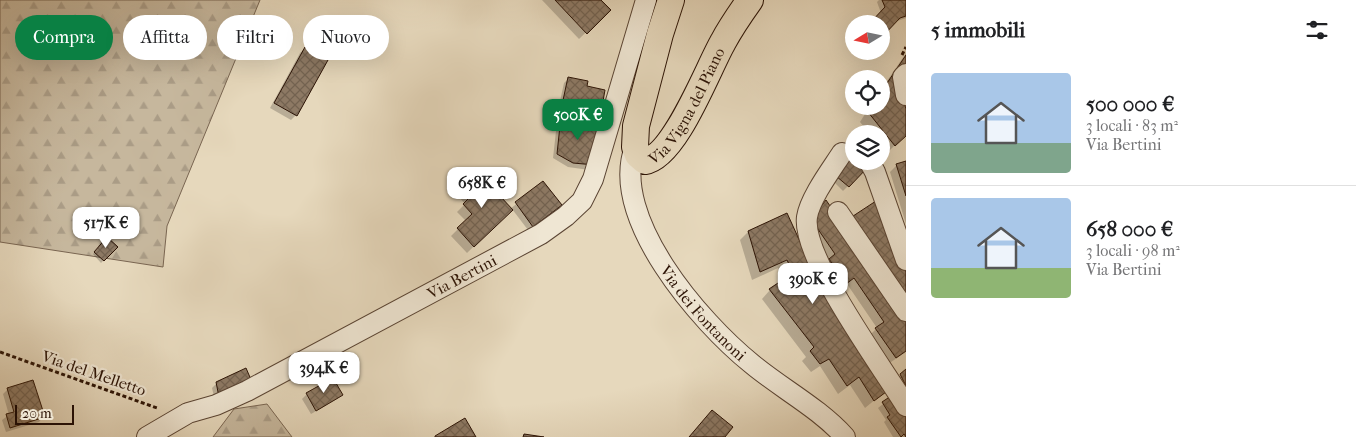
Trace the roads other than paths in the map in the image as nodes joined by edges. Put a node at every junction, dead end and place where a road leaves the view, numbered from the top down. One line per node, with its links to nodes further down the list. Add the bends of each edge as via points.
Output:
1 (646, 0): 11 (street, Via Bertini, via 598,168 582,201 566,216 541,234 247,391 181,417)
2 (670, 0): 4 (main road, Via Vigna del Piano, via 636,126)
3 (750, 0): 4 (main road, Via Vigna del Piano, via 722,42 684,120 667,146 654,158 645,161)
4 (635, 147): 12 (street, Via dei Fontanoni, via 630,168 636,209 649,240 682,291 712,327 750,362)
5 (842, 154): 10 (street, via 808,212 810,240 844,309)
6 (873, 170): 8 (street)
7 (838, 212): 9 (street)
8 (906, 260)
9 (906, 311)
10 (906, 406)
11 (147, 437)
12 (845, 437)

